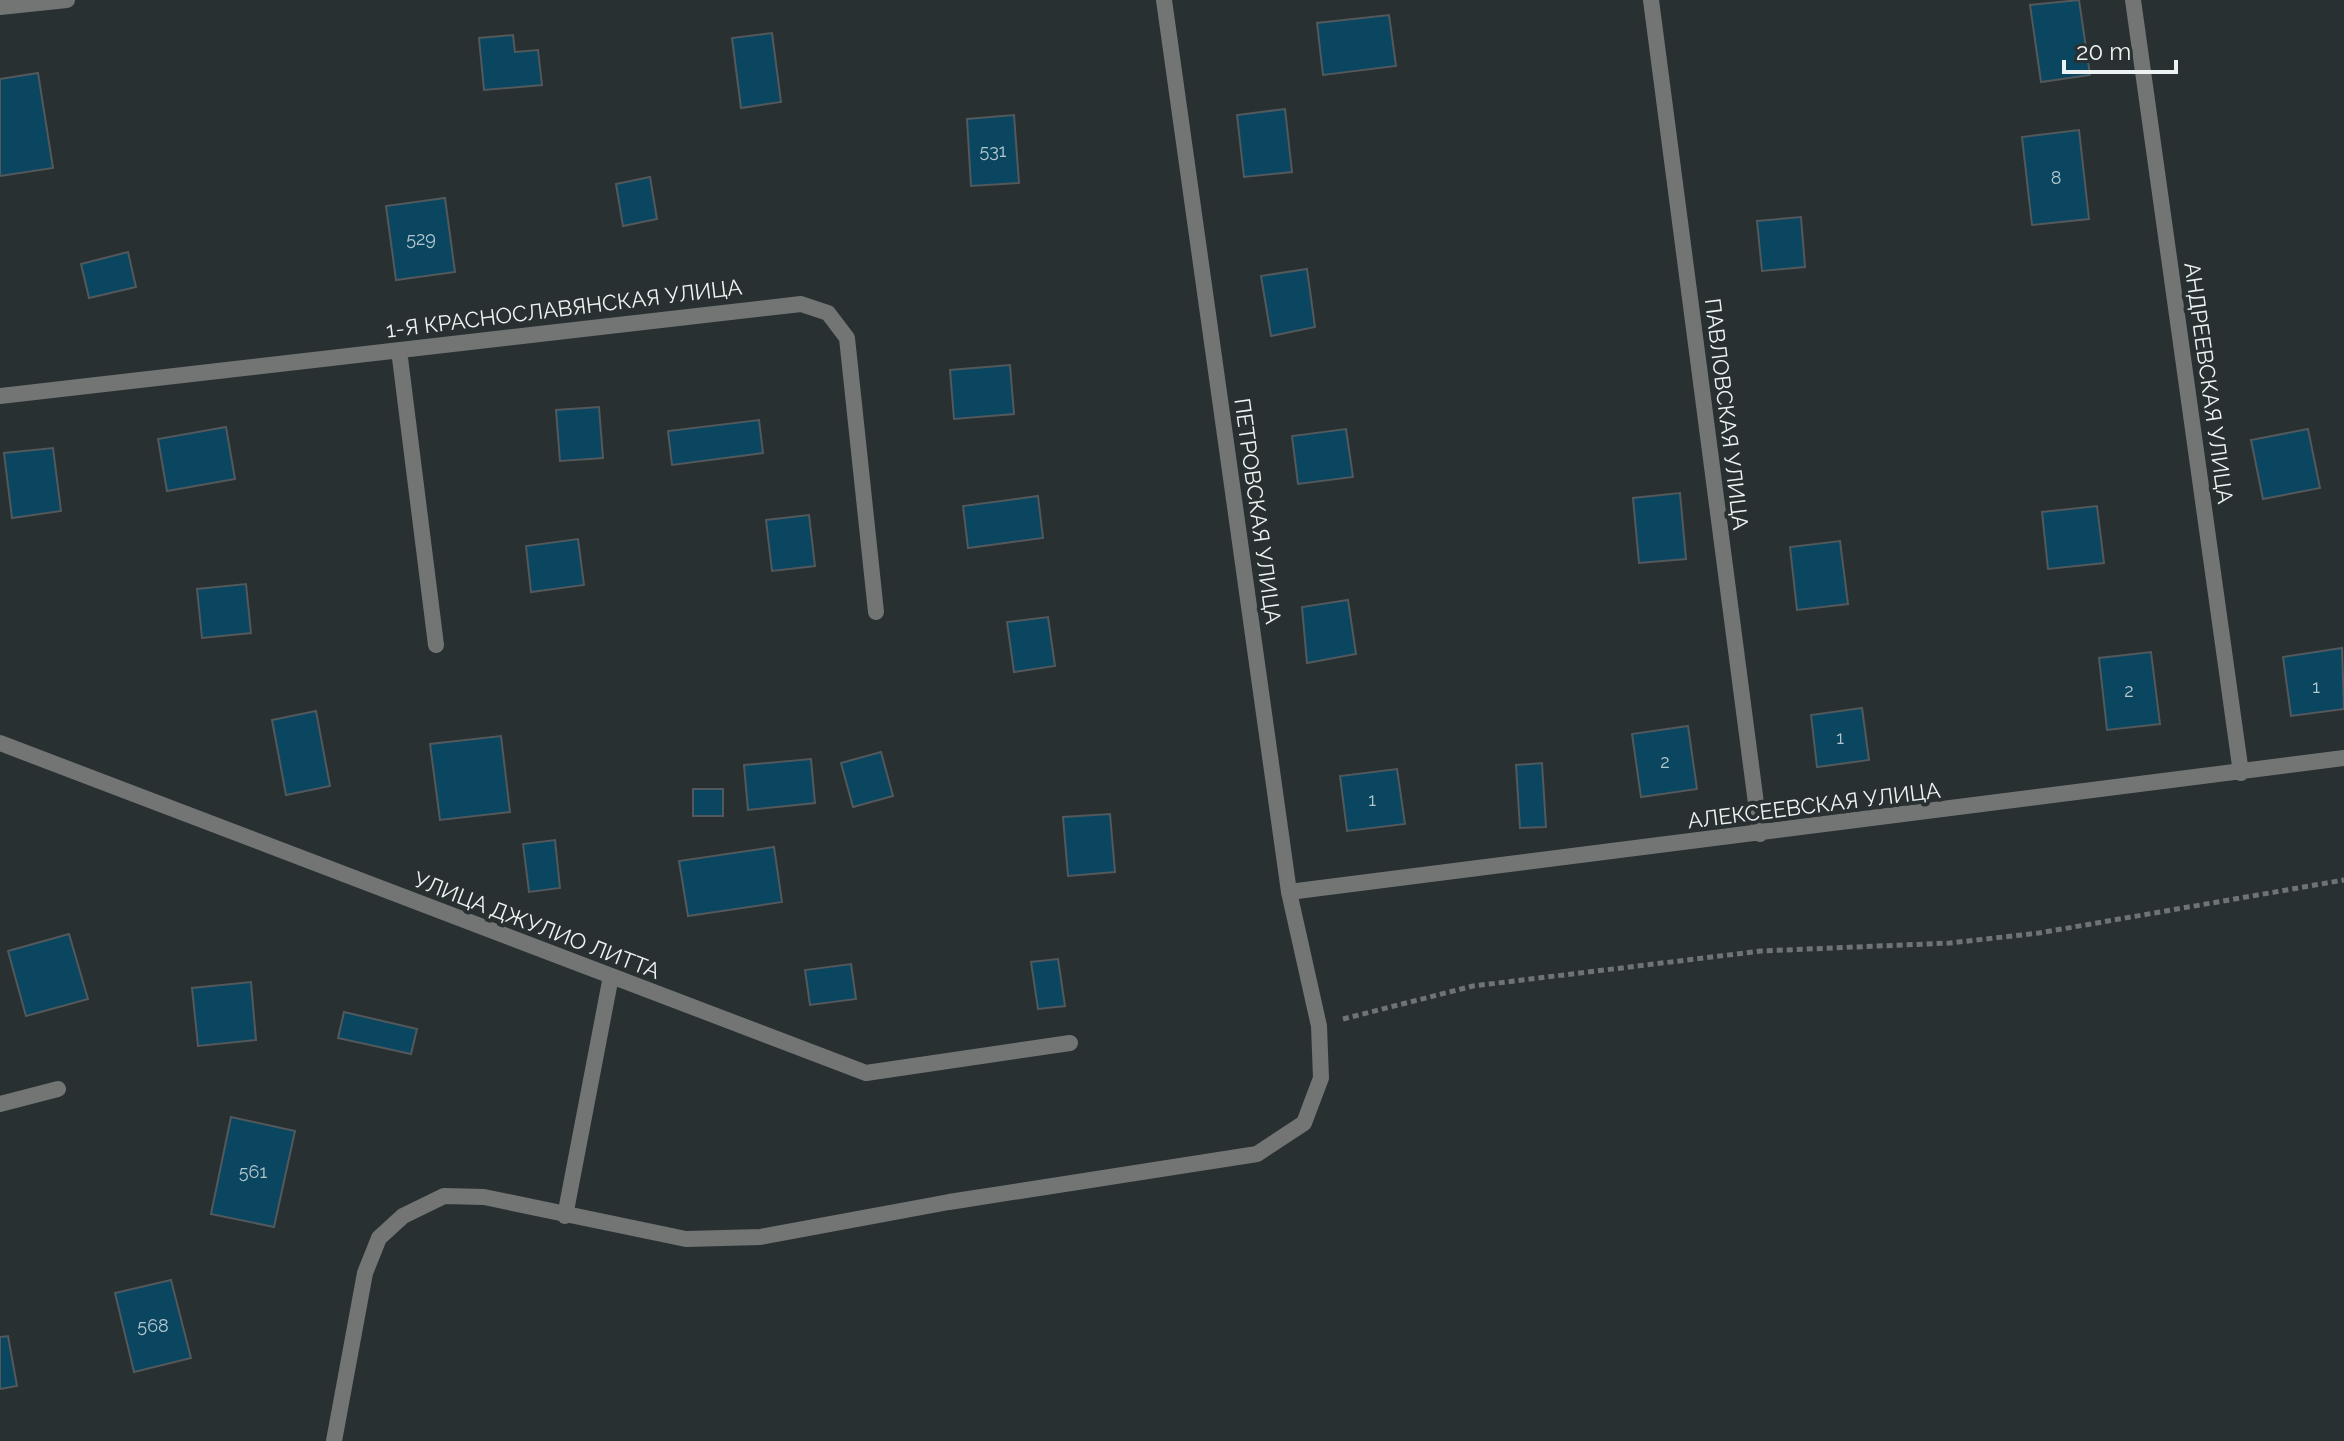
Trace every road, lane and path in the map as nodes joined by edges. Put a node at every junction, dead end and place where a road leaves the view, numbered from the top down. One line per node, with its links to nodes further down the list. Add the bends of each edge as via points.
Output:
1 (67, 0): 5 (street)
2 (1164, 0): 15 (street, ПЕТРОВСКАЯ УЛИЦА)
3 (1651, 0): 13 (street, ПАВЛОВСКАЯ УЛИЦА)
4 (2133, 0): 12 (street, АНДРЕЕВСКАЯ УЛИЦА)
5 (0, 7)
6 (399, 350): 7 (street, 1-Я КРАСНОСЛАВЯНСКАЯ УЛИЦА); 8 (street, 1-Я КРАСНОСЛАВЯНСКАЯ УЛИЦА, via 771,306 801,304 828,313 847,338); 9 (street)
7 (0, 396)
8 (876, 612)
9 (436, 645)
10 (0, 743): 16 (street, УЛИЦА ДЖУЛИО ЛИТТА)
11 (2344, 758): 12 (street, АЛЕКСЕЕВСКАЯ УЛИЦА)
12 (2241, 773): 13 (street, АЛЕКСЕЕВСКАЯ УЛИЦА)
13 (1760, 834): 15 (street, АЛЕКСЕЕВСКАЯ УЛИЦА)
14 (2344, 880): 17 (path, via 2024,935 1761,951 1473,986)
15 (1289, 892): 17 (street, ПЕТРОВСКАЯ УЛИЦА)
16 (611, 976): 18 (street, УЛИЦА ДЖУЛИО ЛИТТА, via 866,1073); 21 (street)
17 (1319, 1026): 21 (street, ПЕТРОВСКАЯ УЛИЦА, via 1321,1078 1304,1123 1257,1154 760,1237 686,1239)
18 (1070, 1043)
19 (58, 1089): 20 (street)
20 (0, 1104)
21 (565, 1216): 22 (street, ПЕТРОВСКАЯ УЛИЦА, via 484,1197 444,1196 403,1216 379,1238 365,1273)
22 (334, 1441)

